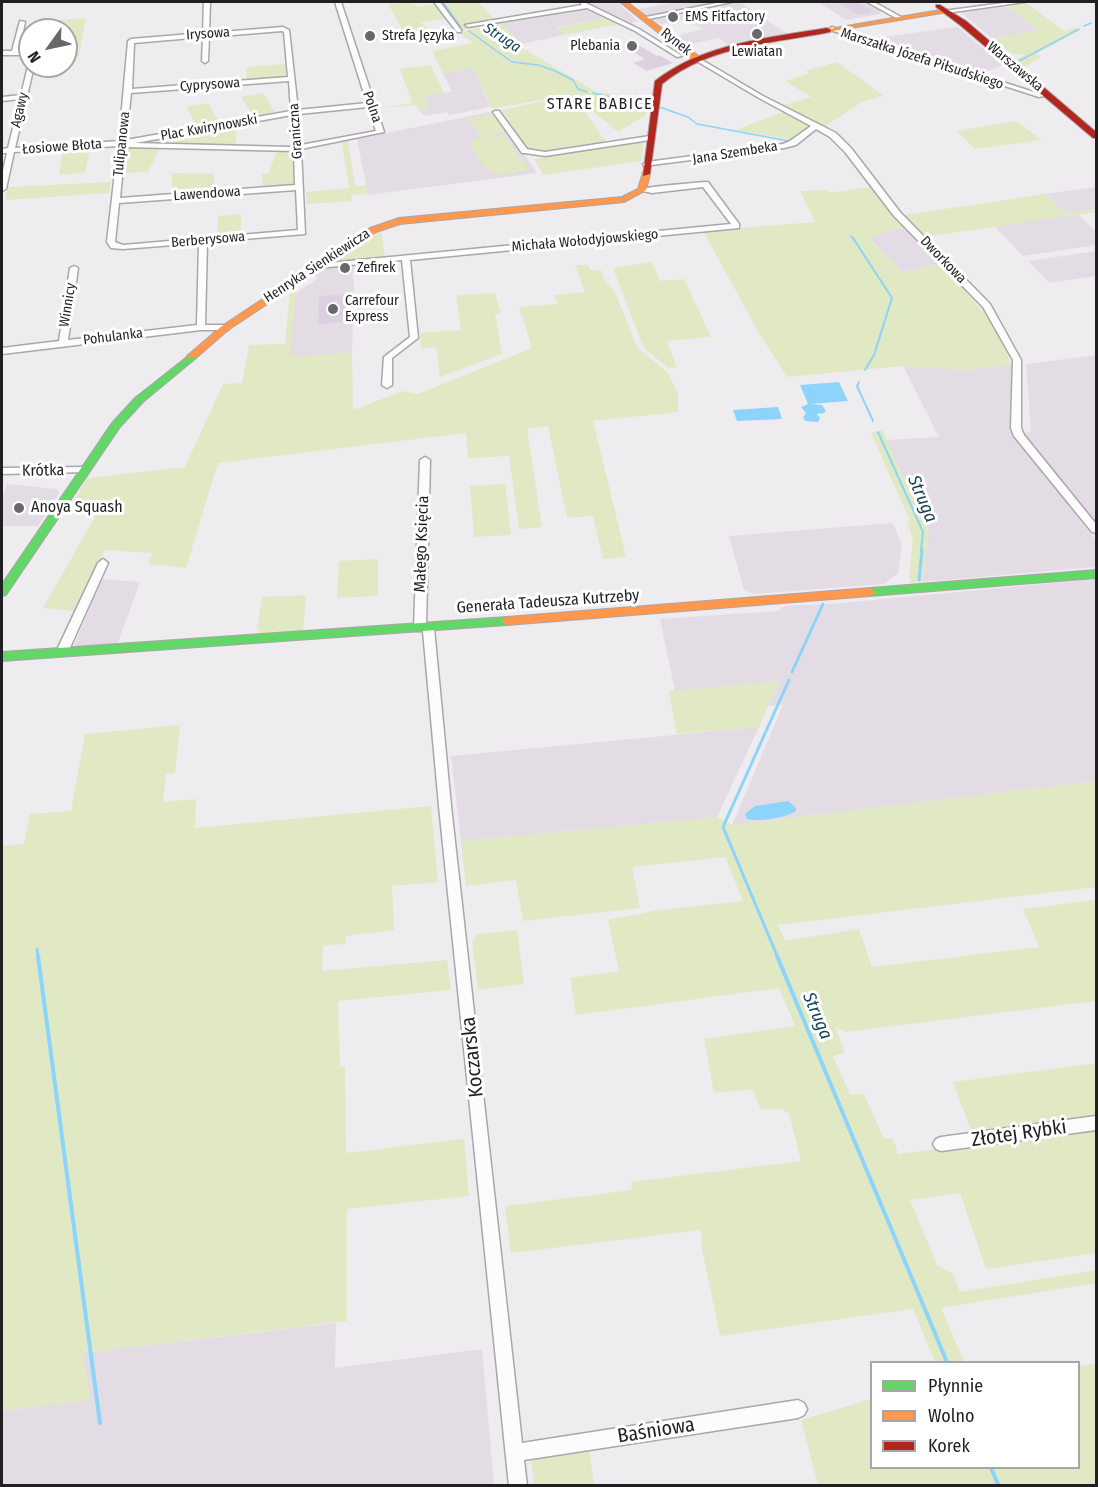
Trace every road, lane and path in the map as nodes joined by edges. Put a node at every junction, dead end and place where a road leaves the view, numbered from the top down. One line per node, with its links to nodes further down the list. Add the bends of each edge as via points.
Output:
1 (207, 2): 18 (street)
2 (338, 2): 31 (street, Polna)
3 (438, 2): 17 (street)
4 (578, 2): 10 (street, Rynek)
5 (623, 2): 13 (street, Rynek)
6 (729, 2): 13 (street)
7 (870, 2): 12 (street)
8 (932, 2): 11 (street, Warszawska)
9 (1022, 2): 11 (street)
10 (588, 6): 13 (street, Rynek); 14 (street)
11 (946, 11): 12 (street); 35 (street, Warszawska)
12 (900, 18): 15 (street)
13 (645, 25): 22 (street, Rynek); 23 (street, Rynek)
14 (468, 26)
15 (832, 29): 23 (street, Marszałka Józefa Piłsudskiego); 28 (street, Marszałka Józefa Piłsudskiego)
16 (286, 30): 18 (street, Irysowa); 26 (street, Graniczna)
17 (459, 31)
18 (206, 34): 19 (street, Irysowa); 24 (street)
19 (131, 41): 27 (street, Tulipanowa)
20 (18, 52): 21 (street)
21 (2, 53)
22 (679, 56)
23 (697, 58): 34 (street, Dworkowa); 36 (street, via 658,81)
24 (205, 61)
25 (28, 78): 29 (street, Agawy)
26 (292, 79): 27 (street, Cyprysowa); 33 (street, Graniczna)
27 (128, 91): 37 (street, Tulipanowa)
28 (1041, 96)
29 (23, 97): 30 (street); 39 (street, Agawy)
30 (2, 99)
31 (370, 105): 33 (street, Plac Kwirynowski); 38 (street, Polna, via 380,132)
32 (497, 112): 36 (street, via 525,151 532,154)
33 (295, 113): 37 (street, Plac Kwirynowski); 38 (street, Graniczna)
34 (817, 125): 41 (street, Jana Szembeka, via 784,146); 60 (street, Dworkowa, via 848,150 897,213 999,323 1017,360 1019,436)
35 (1096, 136)
36 (650, 138): 41 (street)
37 (123, 144): 38 (street, Plac Kwirynowski); 39 (street, Łosiowe Błota); 45 (street, Tulipanowa)
38 (297, 148): 42 (street, Graniczna)
39 (10, 151): 40 (street, Łosiowe Błota); 43 (street, Agawy)
40 (2, 152)
41 (647, 164): 44 (street)
42 (299, 187): 45 (street, Lawendowa); 46 (street, Graniczna)
43 (2, 189)
44 (642, 190): 49 (street, Michała Wołodyjowskiego, via 705,184 736,226); 50 (street, Henryka Sienkiewicza, via 607,202 389,223)
45 (116, 201): 48 (street, Tulipanowa, via 111,242)
46 (302, 232): 47 (street, Berberysowa)
47 (203, 241): 48 (street, Berberysowa); 52 (street)
48 (114, 246)
49 (406, 258): 50 (street, Michała Wołodyjowskiego); 56 (street, via 414,338 388,357)
50 (318, 266): 53 (street, Henryka Sienkiewicza)
51 (74, 268): 54 (street, Winnicy)
52 (201, 327): 53 (street, Pohulanka); 54 (street, Pohulanka)
53 (225, 328): 58 (street, Henryka Sienkiewicza, via 134,405)
54 (63, 343): 55 (street, Pohulanka)
55 (2, 351)
56 (387, 385)
57 (425, 460): 64 (street, Małego Księcia)
58 (85, 470): 59 (street, Krótka); 63 (street, Henryka Sienkiewicza)
59 (2, 471)
60 (1096, 530)
61 (103, 563): 65 (street)
62 (1096, 574): 64 (street, Generała Tadeusza Kutrzeby)
63 (2, 592)
64 (424, 628): 65 (street, Generała Tadeusza Kutrzeby); 70 (street, Koczarska)
65 (62, 652): 66 (street, Generała Tadeusza Kutrzeby)
66 (2, 657)
67 (1096, 1124): 68 (street, Złotej Rybki)
68 (941, 1144)
69 (798, 1409): 70 (street, Baśniowa)
70 (514, 1453): 71 (street, Koczarska)
71 (518, 1485)

